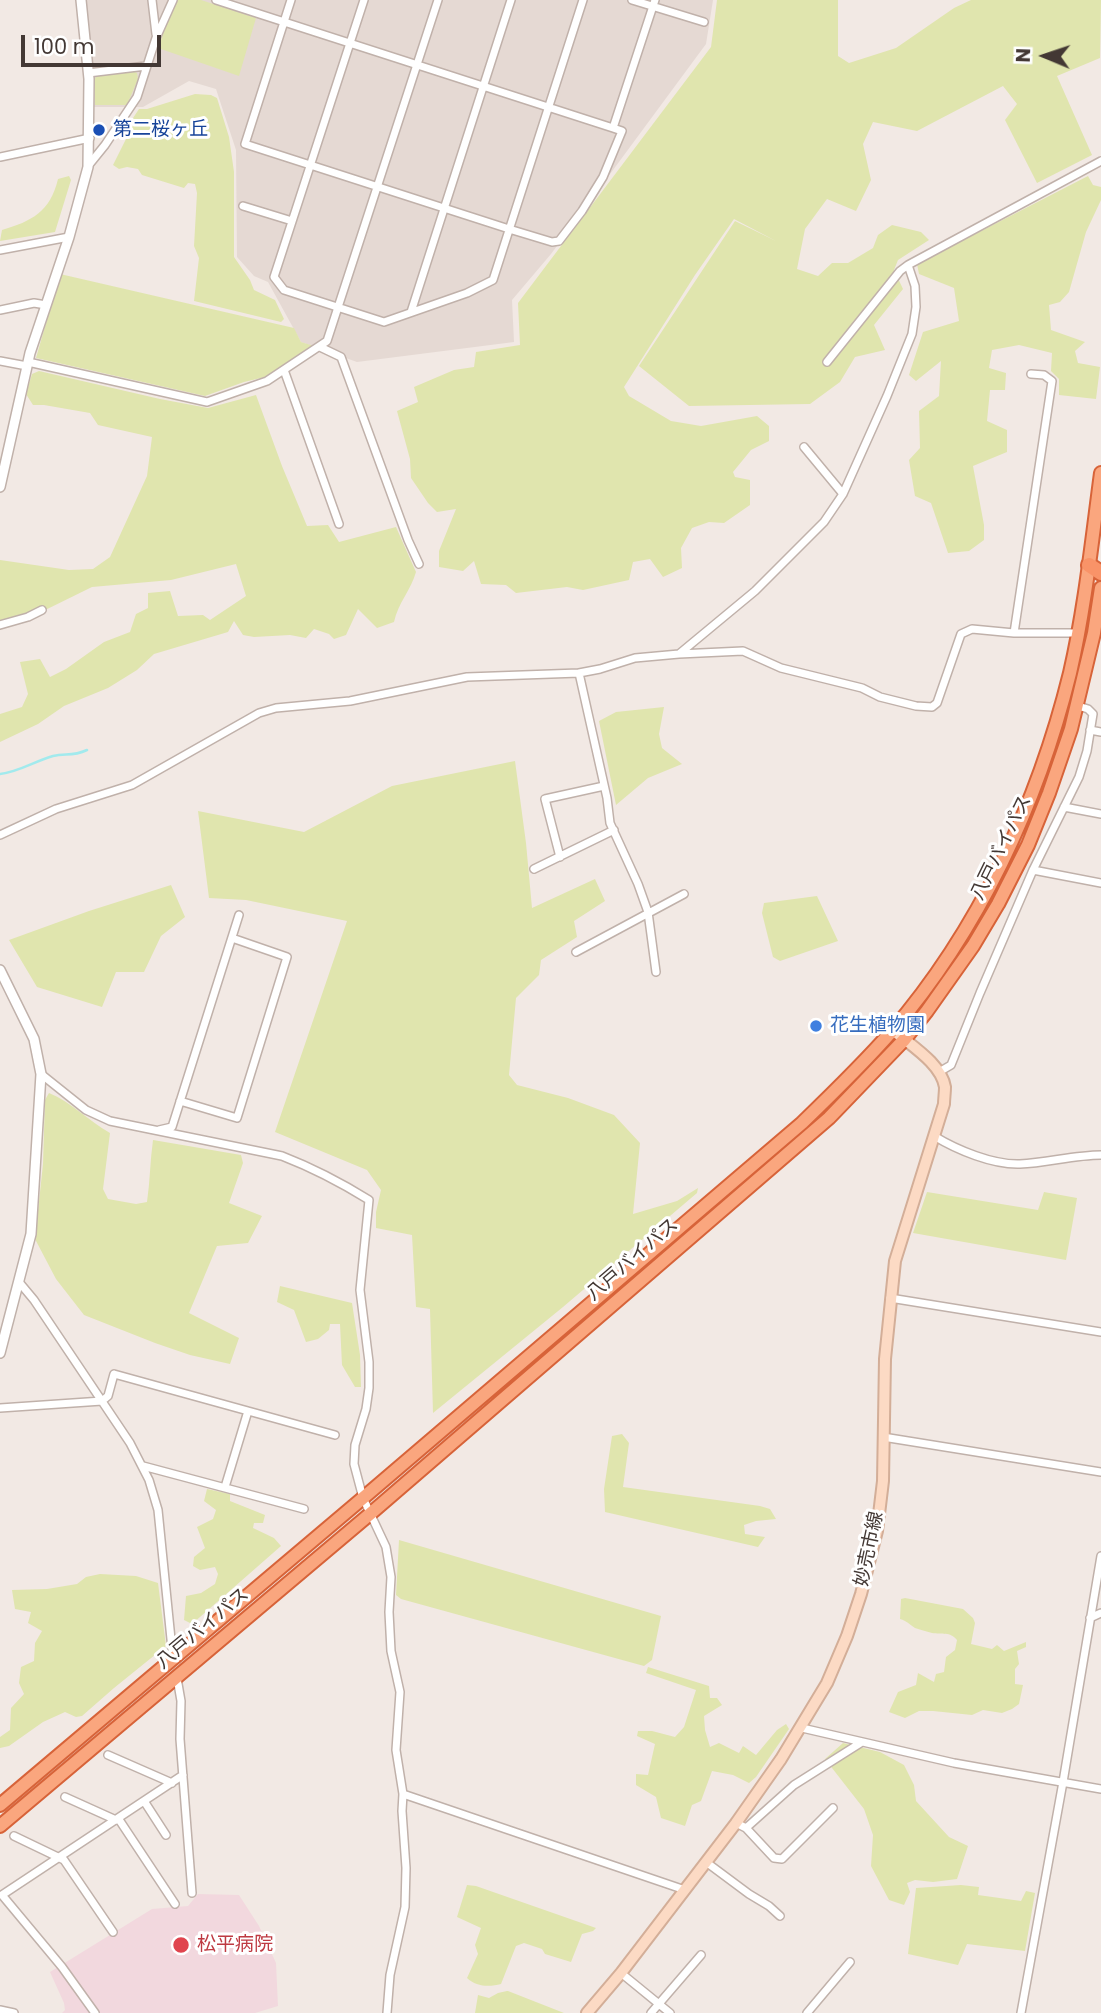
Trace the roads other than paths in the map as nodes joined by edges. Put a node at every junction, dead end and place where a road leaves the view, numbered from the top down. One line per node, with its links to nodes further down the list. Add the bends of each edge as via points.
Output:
1 (81, 0): 18 (street)
2 (152, 0): 14 (street)
3 (173, 0): 14 (street)
4 (216, 0): 12 (street)
5 (291, 0): 12 (street)
6 (364, 0): 15 (street)
7 (438, 0): 16 (street)
8 (511, 0): 19 (street)
9 (583, 0): 20 (street)
10 (632, 0): 11 (street)
11 (654, 3): 13 (street); 21 (street)
12 (284, 22): 15 (street); 25 (street, via 245,144)
13 (704, 22)
14 (156, 38): 17 (street)
15 (350, 43): 16 (street); 25 (street)
16 (417, 65): 19 (street); 27 (street)
17 (146, 66): 18 (street); 26 (street, via 137,97)
18 (88, 73): 22 (street)
19 (482, 86): 20 (street); 29 (street)
20 (548, 107): 21 (street); 31 (street)
21 (613, 128): 31 (street, via 622,131 603,177 559,241)
22 (90, 138): 23 (street); 26 (street)
23 (0, 156)
24 (1101, 161): 34 (street)
25 (311, 165): 27 (street); 30 (street)
26 (88, 167): 32 (street)
27 (377, 187): 29 (street); 36 (street)
28 (243, 206): 30 (street)
29 (444, 208): 31 (street); 38 (street)
30 (292, 221): 36 (street, via 274,277 284,290)
31 (509, 229): 38 (street, via 493,280)
32 (69, 237): 33 (street); 35 (street)
33 (0, 250)
34 (908, 265): 41 (street); 48 (street, via 915,286 912,334)
35 (46, 305): 37 (street); 42 (street)
36 (338, 308): 38 (street, via 384,322); 39 (street, via 327,341)
37 (0, 310)
38 (411, 312)
39 (320, 347): 43 (street); 50 (street, via 341,357)
40 (0, 361): 42 (street)
41 (827, 362)
42 (27, 364): 43 (street, via 207,402 267,381); 47 (street)
43 (284, 370): 49 (street)
44 (1031, 374): 55 (street, via 1052,381)
45 (804, 447): 48 (street)
46 (1101, 473): 51 (highway, 八戸バイパス)
47 (0, 486)
48 (843, 494): 57 (street, via 824,522 755,591)
49 (339, 524)
50 (419, 564)
51 (1097, 567): 56 (highway, 八戸バイパス)
52 (1101, 588): 59 (highway, 八戸バイパス)
53 (42, 610): 54 (street)
54 (0, 625)
55 (1014, 633): 56 (street); 57 (street, via 972,629 961,634 932,707 781,668 743,651)
56 (1078, 633): 78 (highway, 八戸バイパス, via 1059,713 1020,825 963,933)
57 (678, 654): 58 (street, via 635,658)
58 (579, 673): 62 (street); 66 (street, via 467,677 350,701 276,708 259,713 132,785 56,809)
59 (1078, 706): 60 (street, via 1093,714); 79 (highway, 八戸バイパス, via 1028,845 998,904 946,986)
60 (1090, 730): 61 (street); 63 (street, via 1080,777)
61 (1101, 732)
62 (604, 786): 65 (street); 67 (street, via 545,799)
63 (1064, 807): 64 (street); 69 (street)
64 (1101, 814)
65 (614, 830): 67 (street); 72 (street)
66 (0, 835)
67 (560, 857): 68 (street)
68 (534, 869)
69 (1033, 870): 70 (street); 80 (street, via 951,1065)
70 (1101, 883)
71 (684, 894): 72 (street)
72 (648, 912): 75 (street); 77 (street)
73 (239, 915): 74 (street)
74 (232, 938): 82 (street); 82 (street, via 287,957 237,1118)
75 (576, 952)
76 (0, 970): 81 (street, via 34,1039)
77 (656, 972)
78 (893, 1030): 79 (main road); 98 (highway, 八戸バイパス, via 802,1123)
79 (904, 1040): 80 (main road); 100 (highway, 八戸バイパス, via 829,1118)
80 (939, 1072): 84 (main road, 妙売市線, via 945,1086 944,1104)
81 (41, 1074): 83 (street, via 86,1110 110,1121); 86 (street, via 32,1220)
82 (180, 1101): 83 (street, via 172,1127)
83 (155, 1131): 98 (street, via 282,1156 369,1200 360,1290 369,1388 354,1464)
84 (934, 1136): 85 (street, via 1001,1163); 87 (main road, 妙売市線, via 895,1261)
85 (1101, 1155)
86 (19, 1282): 89 (street); 90 (street)
87 (890, 1298): 88 (street); 94 (main road, 妙売市線)
88 (1101, 1332)
89 (0, 1353)
90 (102, 1401): 91 (street); 92 (street, via 114,1374); 95 (street)
91 (0, 1408)
92 (248, 1411): 93 (street); 97 (street)
93 (335, 1435)
94 (883, 1437): 96 (street); 106 (main road, 妙売市線, via 877,1531 861,1594 827,1684)
95 (143, 1466): 97 (street); 104 (street, via 158,1510)
96 (1101, 1472)
97 (225, 1487): 99 (street)
98 (363, 1498): 100 (street); 104 (highway, 八戸バイパス)
99 (304, 1509)
100 (370, 1514): 105 (highway, 八戸バイパス); 113 (street, via 386,1547 391,1577 390,1651 400,1692 396,1750)
101 (1101, 1556): 103 (street)
102 (1101, 1613): 103 (street)
103 (1090, 1618): 110 (street)
104 (173, 1659): 116 (highway, 八戸バイパス)
105 (176, 1677): 109 (street); 119 (highway, 八戸バイパス)
106 (802, 1728): 107 (street); 120 (main road, 妙売市線)
107 (862, 1742): 110 (street); 120 (street)
108 (108, 1755): 111 (street)
109 (183, 1775): 111 (street); 126 (street)
110 (1063, 1782): 112 (street); 142 (street)
111 (172, 1783): 115 (street)
112 (1101, 1789)
113 (404, 1794): 125 (street); 137 (street, via 405,1907)
114 (65, 1797): 118 (street)
115 (144, 1801): 118 (street); 121 (street)
116 (0, 1805)
117 (833, 1808): 120 (street, via 782,1859 774,1858)
118 (117, 1819): 123 (street); 127 (street)
119 (0, 1826)
120 (741, 1826): 124 (main road, 妙売市線)
121 (166, 1835)
122 (14, 1836): 123 (street)
123 (59, 1857): 129 (street); 136 (street, via 2,1895)
124 (706, 1862): 125 (main road, 妙売市線); 128 (street)
125 (685, 1890): 132 (main road, 妙売市線)
126 (192, 1894)
127 (175, 1904)
128 (780, 1916)
129 (113, 1932)
130 (701, 1955): 133 (street)
131 (850, 1962): 141 (street)
132 (621, 1973): 133 (street); 138 (main road, 妙売市線)
133 (658, 2003): 139 (street); 140 (street)
134 (0, 2010): 135 (street)
135 (14, 2013)
136 (95, 2013)
137 (387, 2013)
138 (587, 2013)
139 (651, 2013)
140 (670, 2013)
141 (807, 2013)
142 (1021, 2013)

